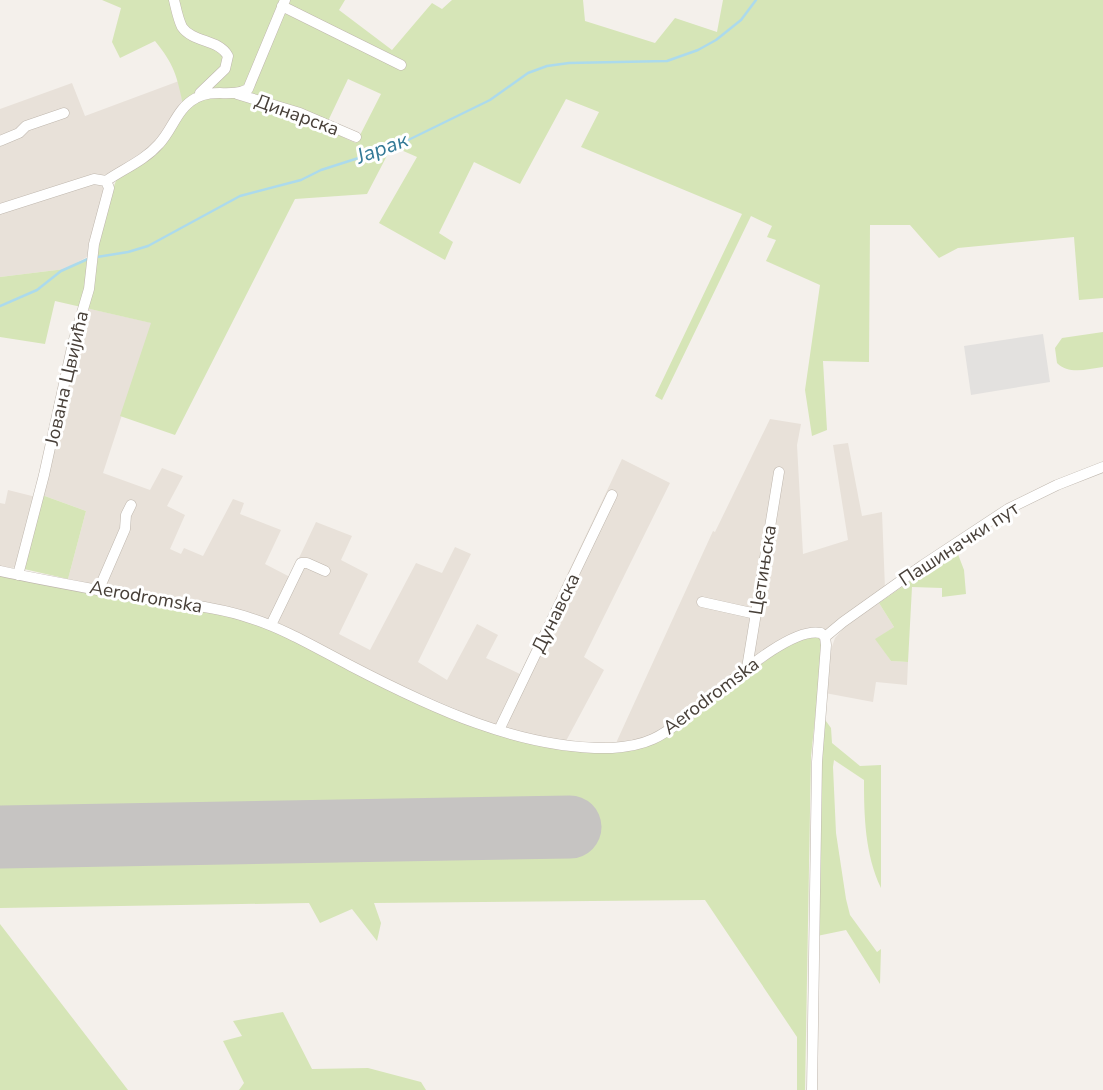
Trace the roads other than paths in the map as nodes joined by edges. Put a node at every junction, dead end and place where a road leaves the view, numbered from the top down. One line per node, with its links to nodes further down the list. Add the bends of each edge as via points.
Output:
1 (174, 0): 5 (street, via 182,26 221,47 228,56 225,69)
2 (284, 3): 3 (street); 4 (street, via 248,89)
3 (401, 65)
4 (237, 94): 5 (street, via 210,92); 7 (street, Динарска, via 300,113)
5 (195, 99): 9 (street, via 153,151)
6 (64, 113): 8 (street)
7 (356, 137)
8 (0, 141)
9 (106, 181): 10 (street, via 89,180); 17 (street, Јована Цвијића, via 110,191 94,244 89,289)
10 (0, 209)
11 (1103, 467): 22 (street, Пашиначки пут, via 1008,509)
12 (779, 472): 20 (street, Цетињска)
13 (612, 495): 24 (street, Дунавска)
14 (131, 505): 18 (street)
15 (0, 571): 17 (street, Aerodromska)
16 (325, 571): 21 (street, via 301,563)
17 (18, 575): 18 (street, Aerodromska)
18 (99, 589): 21 (street, Aerodromska, via 216,609)
19 (702, 602): 20 (street)
20 (756, 614): 23 (street, Цетињска)
21 (271, 625): 24 (street, Aerodromska, via 370,676)
22 (825, 637): 23 (street, Aerodromska, via 808,633); 25 (street, via 817,762)
23 (747, 668): 24 (street, Aerodromska, via 680,722 638,744 576,746)
24 (499, 730)
25 (812, 1090)

